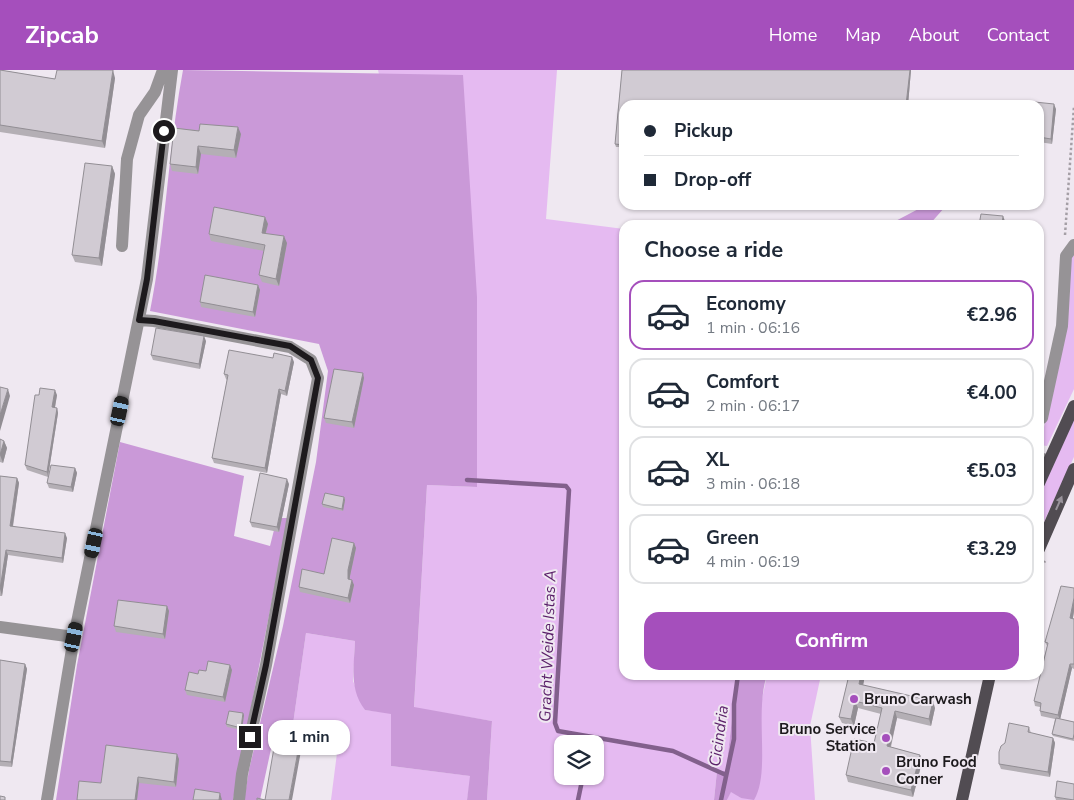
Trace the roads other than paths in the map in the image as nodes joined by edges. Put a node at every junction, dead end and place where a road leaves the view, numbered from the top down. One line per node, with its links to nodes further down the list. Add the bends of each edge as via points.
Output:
1 (163, 70): 4 (street, via 155,92 139,114 127,159)
2 (172, 70): 5 (street, via 147,279)
3 (1074, 245): 7 (street, via 1066,256 1064,318)
4 (122, 246)
5 (139, 320): 12 (street); 15 (street, via 290,346 311,360 318,378)
6 (1074, 406): 8 (main road)
7 (1044, 409)
8 (1044, 457)
9 (1074, 469): 10 (main road, one-way to 9)
10 (1044, 538)
11 (0, 627): 12 (street)
12 (74, 637): 14 (street)
13 (989, 680): 16 (main road)
14 (47, 800)
15 (239, 800)
16 (962, 800)

